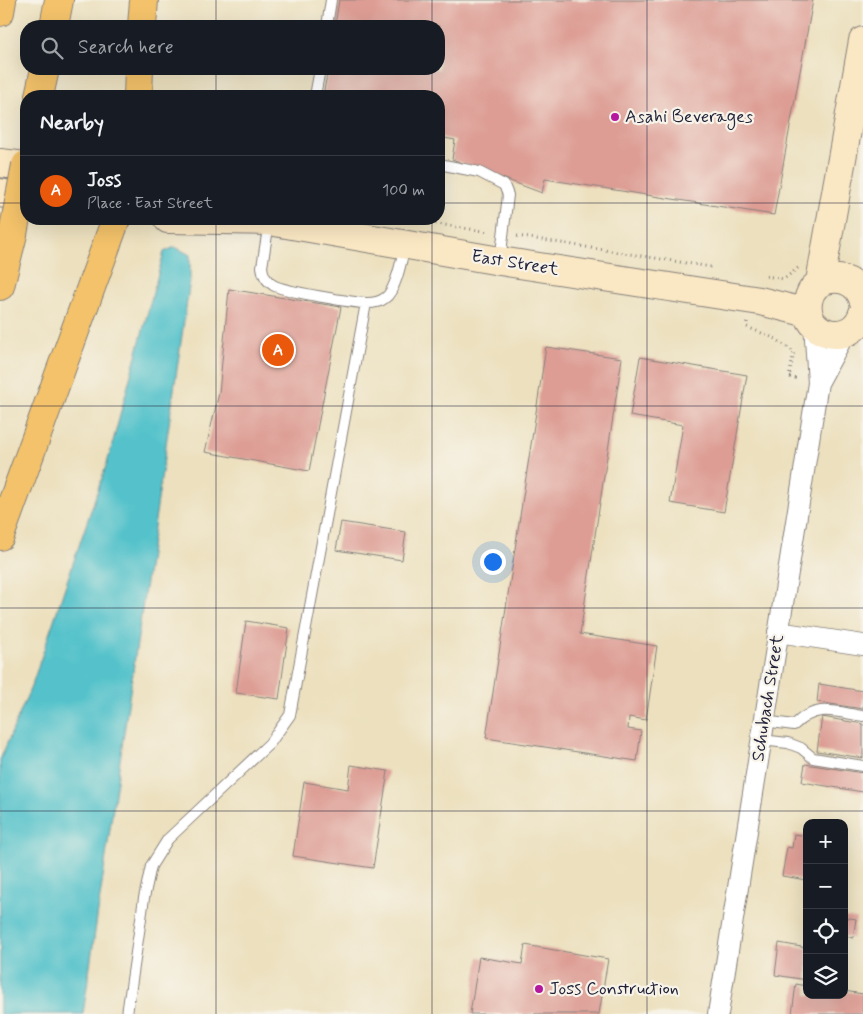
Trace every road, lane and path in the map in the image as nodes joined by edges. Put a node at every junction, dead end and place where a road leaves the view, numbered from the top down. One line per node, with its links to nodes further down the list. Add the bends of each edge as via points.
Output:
1 (2, 0): 5 (highway)
2 (59, 0): 6 (highway)
3 (144, 0): 7 (highway)
4 (331, 0): 8 (lane)
5 (0, 12)
6 (55, 20)
7 (142, 20)
8 (327, 20)
9 (863, 41): 22 (main road, Schubach Street)
10 (44, 75): 13 (highway)
11 (139, 75): 14 (highway)
12 (319, 75): 15 (lane)
13 (41, 90)
14 (138, 90)
15 (316, 90)
16 (0, 163): 17 (main road)
17 (20, 165)
18 (445, 165): 27 (lane, via 479,172 504,185 508,195)
19 (0, 194): 21 (main road)
20 (20, 197): 30 (highway, bridge)
21 (20, 197)
22 (832, 216): 32 (main road, Schubach Street); 34 (main road, Schubach Street)
23 (114, 225): 36 (highway)
24 (279, 225): 33 (lane, via 262,267 267,282 275,287)
25 (326, 225): 26 (main road, East Street)
26 (406, 232): 27 (path); 28 (main road, East Street); 33 (lane, via 395,282 388,297)
27 (503, 234): 28 (lane); 29 (path)
28 (500, 261): 31 (main road, East Street)
29 (713, 268)
30 (0, 286)
31 (756, 292): 32 (main road, East Street); 32 (path, via 784,279); 35 (path, via 747,327 776,339 794,352 789,377)
32 (811, 295): 34 (main road, via 830,278 841,278); 34 (main road, via 821,330 828,333 837,334); 35 (street, Schubach Street)
33 (366, 303): 42 (lane, via 290,715 270,743 168,839 151,866)
34 (858, 308): 35 (street, Schubach Street)
35 (818, 382): 37 (street, Schubach Street)
36 (0, 536)
37 (778, 632): 38 (street); 40 (street, Schubach Street)
38 (863, 645)
39 (863, 716): 40 (lane, via 824,710 804,716 794,725)
40 (763, 730): 41 (lane, via 801,748 813,758); 43 (street, Schubach Street)
41 (863, 766)
42 (127, 1014)
43 (718, 1014)

